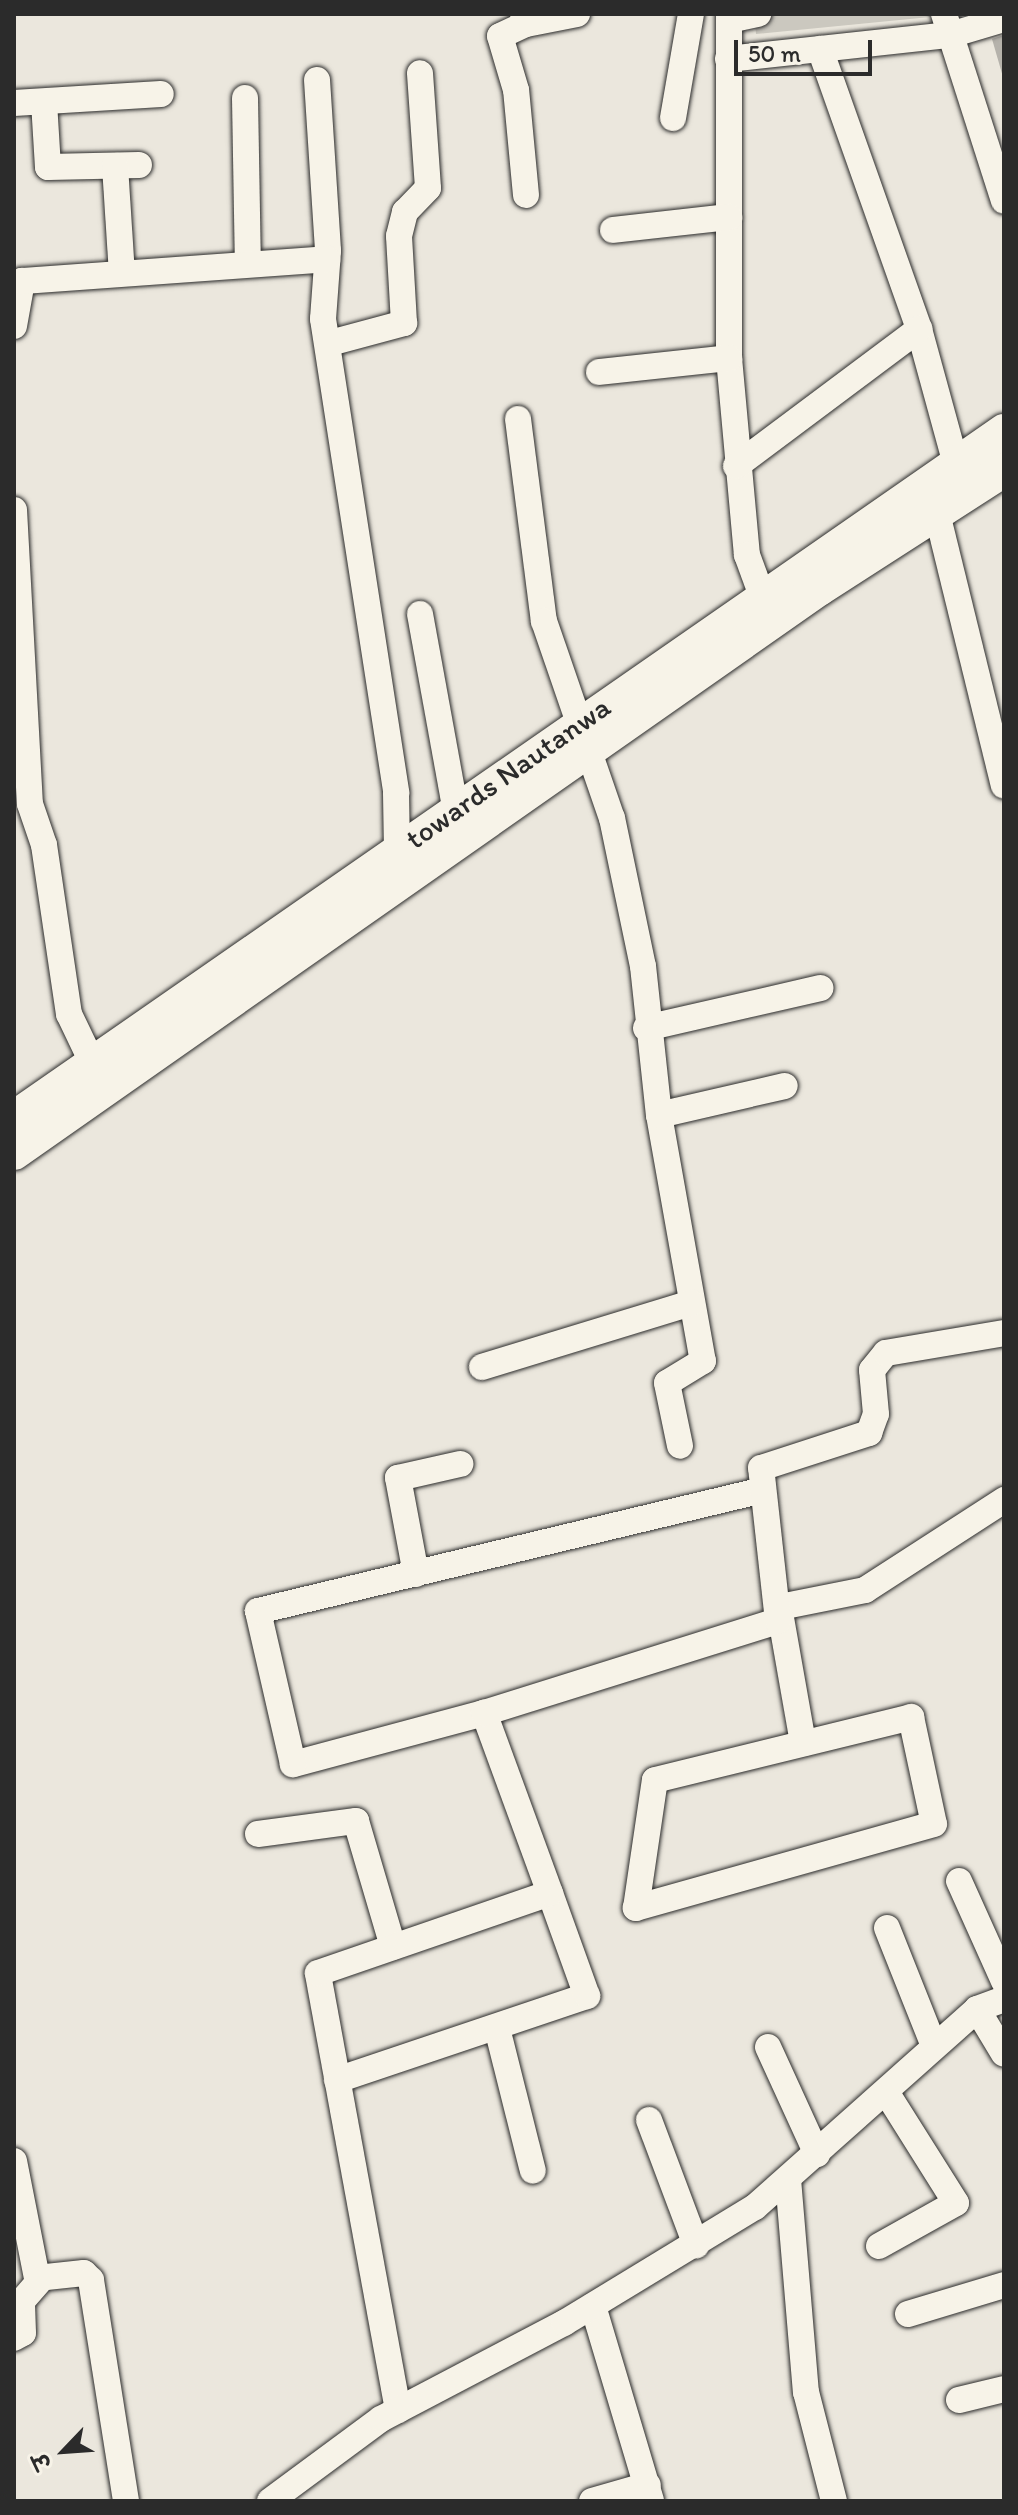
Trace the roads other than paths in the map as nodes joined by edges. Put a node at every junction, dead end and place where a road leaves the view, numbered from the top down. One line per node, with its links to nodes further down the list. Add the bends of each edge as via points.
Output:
1 (577, 14): 5 (street)
2 (691, 14): 16 (street)
3 (758, 14): 4 (street)
4 (729, 17): 9 (street)
5 (524, 19): 18 (street, via 500,36 516,90)
6 (1004, 19): 7 (street)
7 (947, 25): 8 (street); 17 (street)
8 (820, 49): 9 (street); 26 (street)
9 (728, 59): 20 (street)
10 (420, 73): 27 (street, via 428,188 405,212 399,236 403,327)
11 (317, 80): 22 (street)
12 (161, 94): 14 (street)
13 (245, 98): 23 (street)
14 (44, 102): 15 (street); 24 (street, via 48,167 127,165)
15 (14, 103)
16 (673, 118)
17 (994, 140): 19 (street)
18 (526, 195)
19 (1004, 201)
20 (729, 217): 21 (street); 28 (street)
21 (613, 230)
22 (327, 259): 23 (street); 27 (street, via 320,282)
23 (248, 264): 24 (street)
24 (122, 273): 25 (street, via 19,282)
25 (14, 326)
26 (919, 329): 32 (street); 33 (street)
27 (330, 343): 42 (street, via 396,793)
28 (729, 358): 29 (street); 32 (street)
29 (599, 372)
30 (518, 419): 39 (street, via 537,585)
31 (1004, 431): 33 (main road, towards Nautanwa)
32 (736, 466): 37 (street)
33 (942, 470): 36 (street); 37 (main road, towards Nautanwa)
34 (1004, 470): 36 (main road)
35 (14, 510): 45 (street, via 30,804 44,845 69,1014)
36 (938, 517): 37 (main road); 40 (street)
37 (766, 611): 39 (main road, towards Nautanwa)
38 (420, 614): 41 (street)
39 (583, 739): 41 (main road, towards Nautanwa); 44 (street, via 625,870 645,977); 49 (main road)
40 (1004, 785)
41 (455, 807): 42 (main road, towards Nautanwa)
42 (397, 849): 45 (main road, towards Nautanwa)
43 (820, 988): 44 (street)
44 (646, 1028): 47 (street)
45 (92, 1062): 48 (main road, towards Nautanwa)
46 (785, 1086): 47 (street)
47 (659, 1115): 50 (street)
48 (14, 1118)
49 (14, 1153)
50 (691, 1303): 52 (street); 53 (street, via 703,1364 667,1383)
51 (1004, 1333): 55 (street, via 886,1353 872,1370 876,1426 770,1462 761,1468)
52 (482, 1367)
53 (680, 1446)
54 (460, 1464): 57 (street, via 398,1478)
55 (759, 1491): 57 (street); 58 (street)
56 (1004, 1500): 58 (street, via 865,1590)
57 (416, 1574): 59 (street, via 258,1611 287,1759 293,1764 369,1747)
58 (781, 1612): 59 (street); 60 (street)
59 (484, 1713): 63 (street)
60 (803, 1743): 60 (street, via 655,1780 636,1908 934,1824 915,1719)
61 (258, 1834): 65 (street, via 356,1821)
62 (959, 1881): 66 (street)
63 (550, 1893): 65 (street); 69 (street, via 587,1996)
64 (887, 1928): 70 (street)
65 (393, 1947): 73 (street, via 318,1973)
66 (1004, 1981)
67 (1004, 1999): 68 (street)
68 (977, 2009): 70 (street); 72 (street)
69 (497, 2028): 73 (street); 78 (street)
70 (934, 2046): 74 (street)
71 (768, 2047): 76 (street)
72 (1004, 2054)
73 (337, 2080): 89 (street)
74 (886, 2092): 76 (street); 81 (street, via 956,2203)
75 (649, 2120): 80 (street)
76 (817, 2154): 79 (street)
77 (14, 2161): 82 (street)
78 (533, 2171)
79 (788, 2179): 80 (street); 94 (street, via 806,2392)
80 (696, 2245): 84 (street)
81 (879, 2246)
82 (40, 2280): 86 (street, via 22,2301 23,2333); 91 (street, via 84,2273 91,2280)
83 (1004, 2285): 85 (street)
84 (593, 2306): 89 (street); 90 (street)
85 (908, 2314)
86 (14, 2338)
87 (1004, 2389): 88 (street)
88 (959, 2400)
89 (398, 2410): 92 (street)
90 (649, 2493): 93 (street)
91 (126, 2501)
92 (270, 2501)
93 (592, 2501)
94 (834, 2501)

